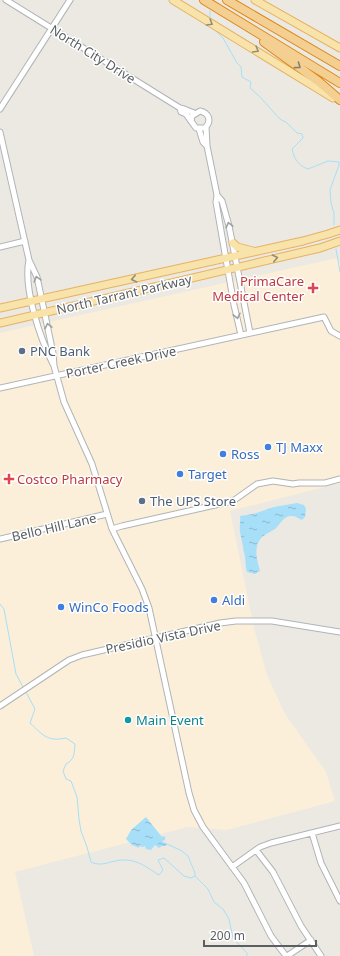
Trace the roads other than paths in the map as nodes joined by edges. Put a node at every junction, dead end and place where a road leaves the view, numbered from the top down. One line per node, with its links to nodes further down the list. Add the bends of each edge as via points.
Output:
1 (6, 0): 8 (street, North City Drive)
2 (70, 0): 8 (street)
3 (173, 0): 14 (main road, one-way to 14)
4 (204, 0): 7 (highway)
5 (227, 0): 9 (highway)
6 (255, 0): 10 (main road)
7 (234, 18): 13 (highway); 14 (highway, one-way to 14, via 318,80)
8 (52, 28): 15 (street, North City Drive); 16 (street)
9 (300, 42): 11 (highway); 12 (highway)
10 (340, 48)
11 (340, 61)
12 (340, 66)
13 (340, 83)
14 (340, 101)
15 (180, 108): 17 (street, North City Drive); 18 (street, North City Drive)
16 (0, 109)
17 (194, 113): 18 (street); 19 (street, via 200,111 207,115 209,121)
18 (191, 121): 20 (street, via 193,127)
19 (206, 127): 20 (street); 22 (street)
20 (199, 129): 22 (street)
21 (0, 132): 25 (street)
22 (206, 146): 23 (street)
23 (217, 195): 27 (street, one-way to 23, via 222,201); 31 (street, via 216,202)
24 (340, 230): 29 (main road, North Tarrant Parkway)
25 (25, 241): 28 (street); 32 (street)
26 (340, 241): 33 (main road, North Tarrant Parkway, one-way to 26)
27 (233, 243): 29 (main road, via 237,247); 30 (street)
28 (0, 247)
29 (255, 252): 30 (main road, North Tarrant Parkway)
30 (235, 256): 31 (main road, North Tarrant Parkway); 33 (street)
31 (227, 258): 34 (street); 35 (main road, North Tarrant Parkway, one-way to 35)
32 (29, 260): 35 (street, one-way to 32, via 37,277); 36 (street, via 27,276)
33 (237, 267): 34 (main road, North Tarrant Parkway); 41 (street)
34 (229, 269): 38 (main road, North Tarrant Parkway); 42 (street, one-way to 42)
35 (42, 299): 36 (main road, North Tarrant Parkway); 38 (street)
36 (32, 302): 37 (main road, North Tarrant Parkway); 39 (street)
37 (0, 308)
38 (45, 313): 39 (main road, North Tarrant Parkway); 44 (street, one-way to 38)
39 (35, 315): 40 (main road, North Tarrant Parkway); 44 (street, via 40,335)
40 (0, 323)
41 (250, 333): 42 (street, Porter Creek Drive); 43 (street, Porter Creek Drive, via 324,317 330,331)
42 (241, 335): 45 (street, Porter Creek Drive)
43 (340, 336)
44 (54, 366): 45 (street)
45 (56, 376): 46 (street, Porter Creek Drive); 48 (street, via 70,418 92,464)
46 (0, 388)
47 (340, 479): 49 (street, via 326,483 293,484 273,481 258,484 233,501)
48 (107, 514): 49 (street); 50 (street, Bello Hill Lane)
49 (112, 529): 52 (street, via 142,589)
50 (0, 539)
51 (340, 632): 52 (street, Presidio Vista Drive, via 272,621 253,621 220,623)
52 (155, 638): 53 (street, Presidio Vista Drive, via 82,654); 57 (street, via 194,810)
53 (0, 706)
54 (340, 826): 55 (street)
55 (312, 833): 56 (street, via 271,843); 58 (street, via 320,863)
56 (256, 850): 57 (street); 59 (street, via 273,872)
57 (232, 867): 60 (street, via 250,893 271,936)
58 (340, 901)
59 (310, 940): 60 (street); 61 (street)
60 (287, 956)
61 (322, 956)

